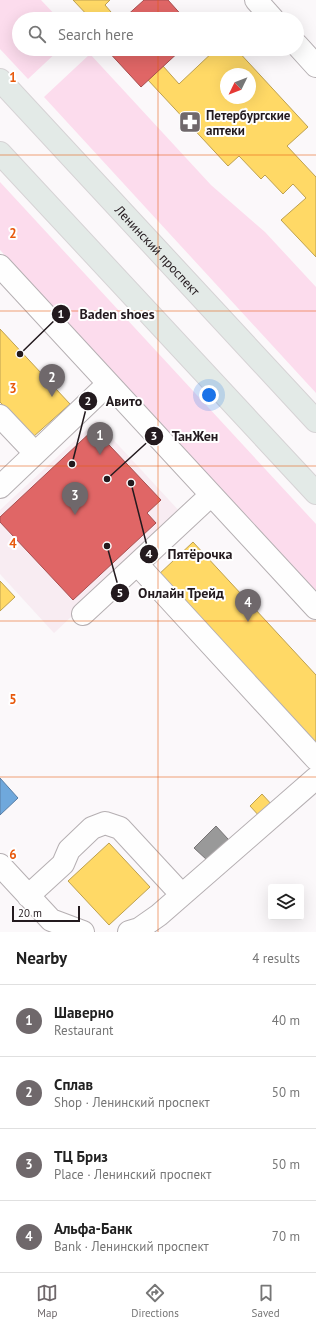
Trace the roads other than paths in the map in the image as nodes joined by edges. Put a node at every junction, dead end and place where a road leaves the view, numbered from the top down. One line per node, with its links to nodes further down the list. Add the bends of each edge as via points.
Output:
1 (256, 0): 2 (street)
2 (267, 12)
3 (304, 53): 4 (street)
4 (316, 66)
5 (0, 80): 10 (main road, Ленинский проспект)
6 (0, 153): 13 (main road)
7 (0, 266): 8 (street)
8 (108, 384): 11 (street); 14 (street)
9 (0, 416): 11 (street)
10 (316, 421)
11 (35, 453): 12 (street)
12 (0, 486)
13 (316, 493)
14 (211, 495): 15 (street); 16 (street)
15 (137, 564): 17 (street); 18 (street)
16 (316, 608)
17 (83, 614)
18 (316, 759)
19 (316, 778): 21 (street)
20 (0, 865): 22 (street)
21 (182, 895): 22 (street, via 120,828 105,823 92,828 68,850 63,864); 25 (street, via 139,929)
22 (28, 896): 23 (street)
23 (44, 926): 24 (street)
24 (83, 932)
25 (129, 932)

